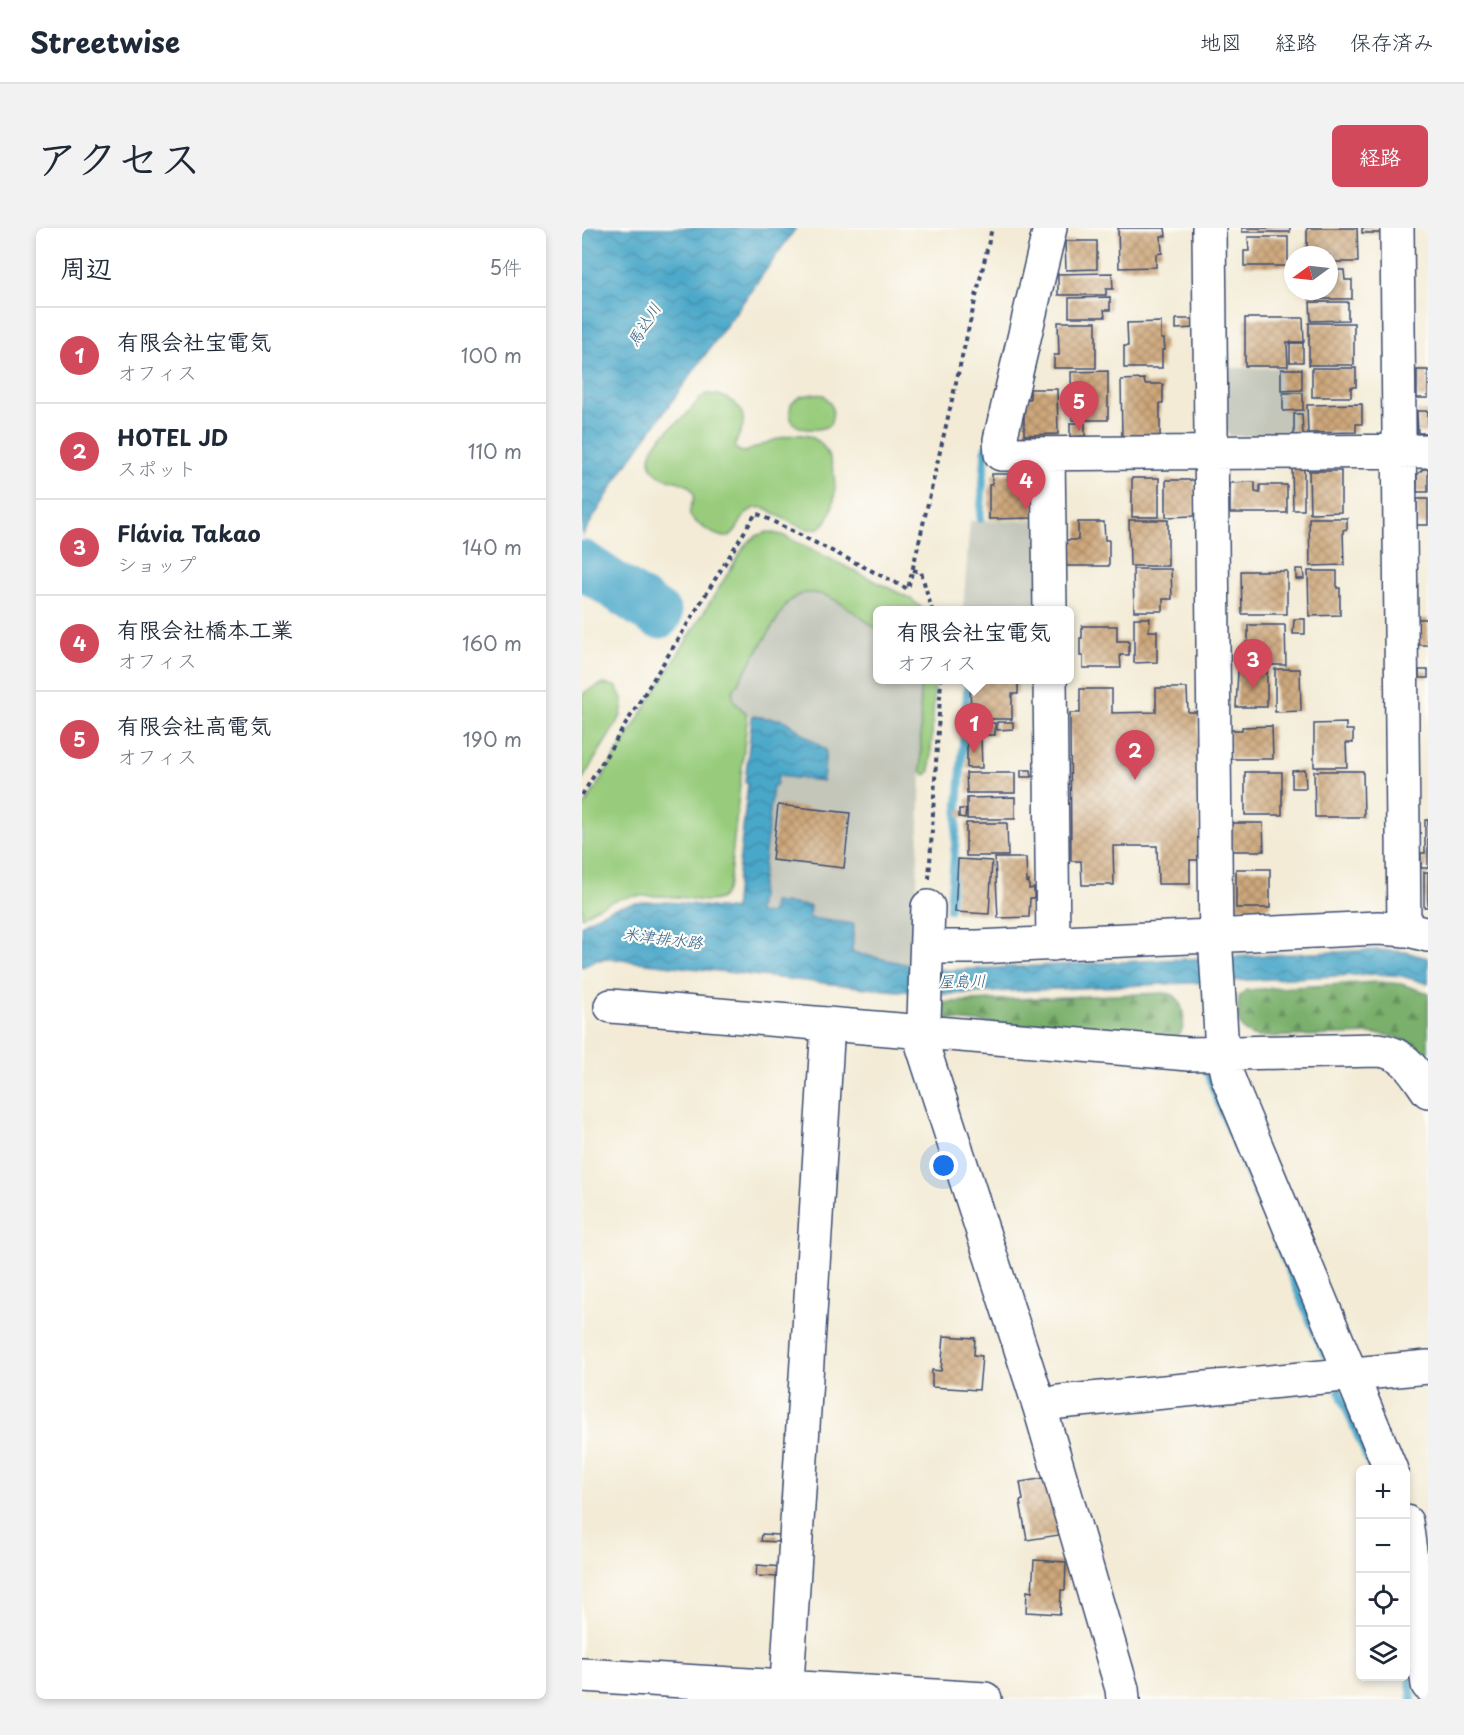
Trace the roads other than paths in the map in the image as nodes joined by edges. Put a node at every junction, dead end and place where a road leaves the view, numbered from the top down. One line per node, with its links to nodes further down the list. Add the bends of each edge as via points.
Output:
1 (1050, 228): 6 (street, via 1000,440 1001,454)
2 (1209, 228): 5 (street)
3 (1397, 228): 4 (street)
4 (1414, 451): 5 (street); 10 (street)
5 (1212, 453): 6 (street); 12 (street)
6 (1048, 454): 7 (street)
7 (1050, 606)
8 (1050, 684): 11 (street)
9 (928, 907): 13 (street)
10 (1416, 932): 12 (street, via 1378,928)
11 (1053, 944): 12 (street); 13 (street)
12 (1216, 944): 17 (street)
13 (926, 953): 16 (street)
14 (611, 1006): 15 (street)
15 (828, 1024): 16 (street); 26 (street)
16 (924, 1024): 17 (street, via 1188,1054); 21 (street, via 923,1047)
17 (1222, 1053): 18 (street, via 1392,1052 1404,1059); 20 (street, via 1236,1098)
18 (1428, 1091)
19 (1428, 1367): 20 (street)
20 (1352, 1374): 21 (street, via 1059,1402); 22 (street)
21 (1040, 1408): 28 (street)
22 (1389, 1465)
23 (1410, 1552): 25 (street)
24 (582, 1675): 26 (street)
25 (1428, 1685)
26 (786, 1693): 27 (street)
27 (985, 1699)
28 (1123, 1699)

